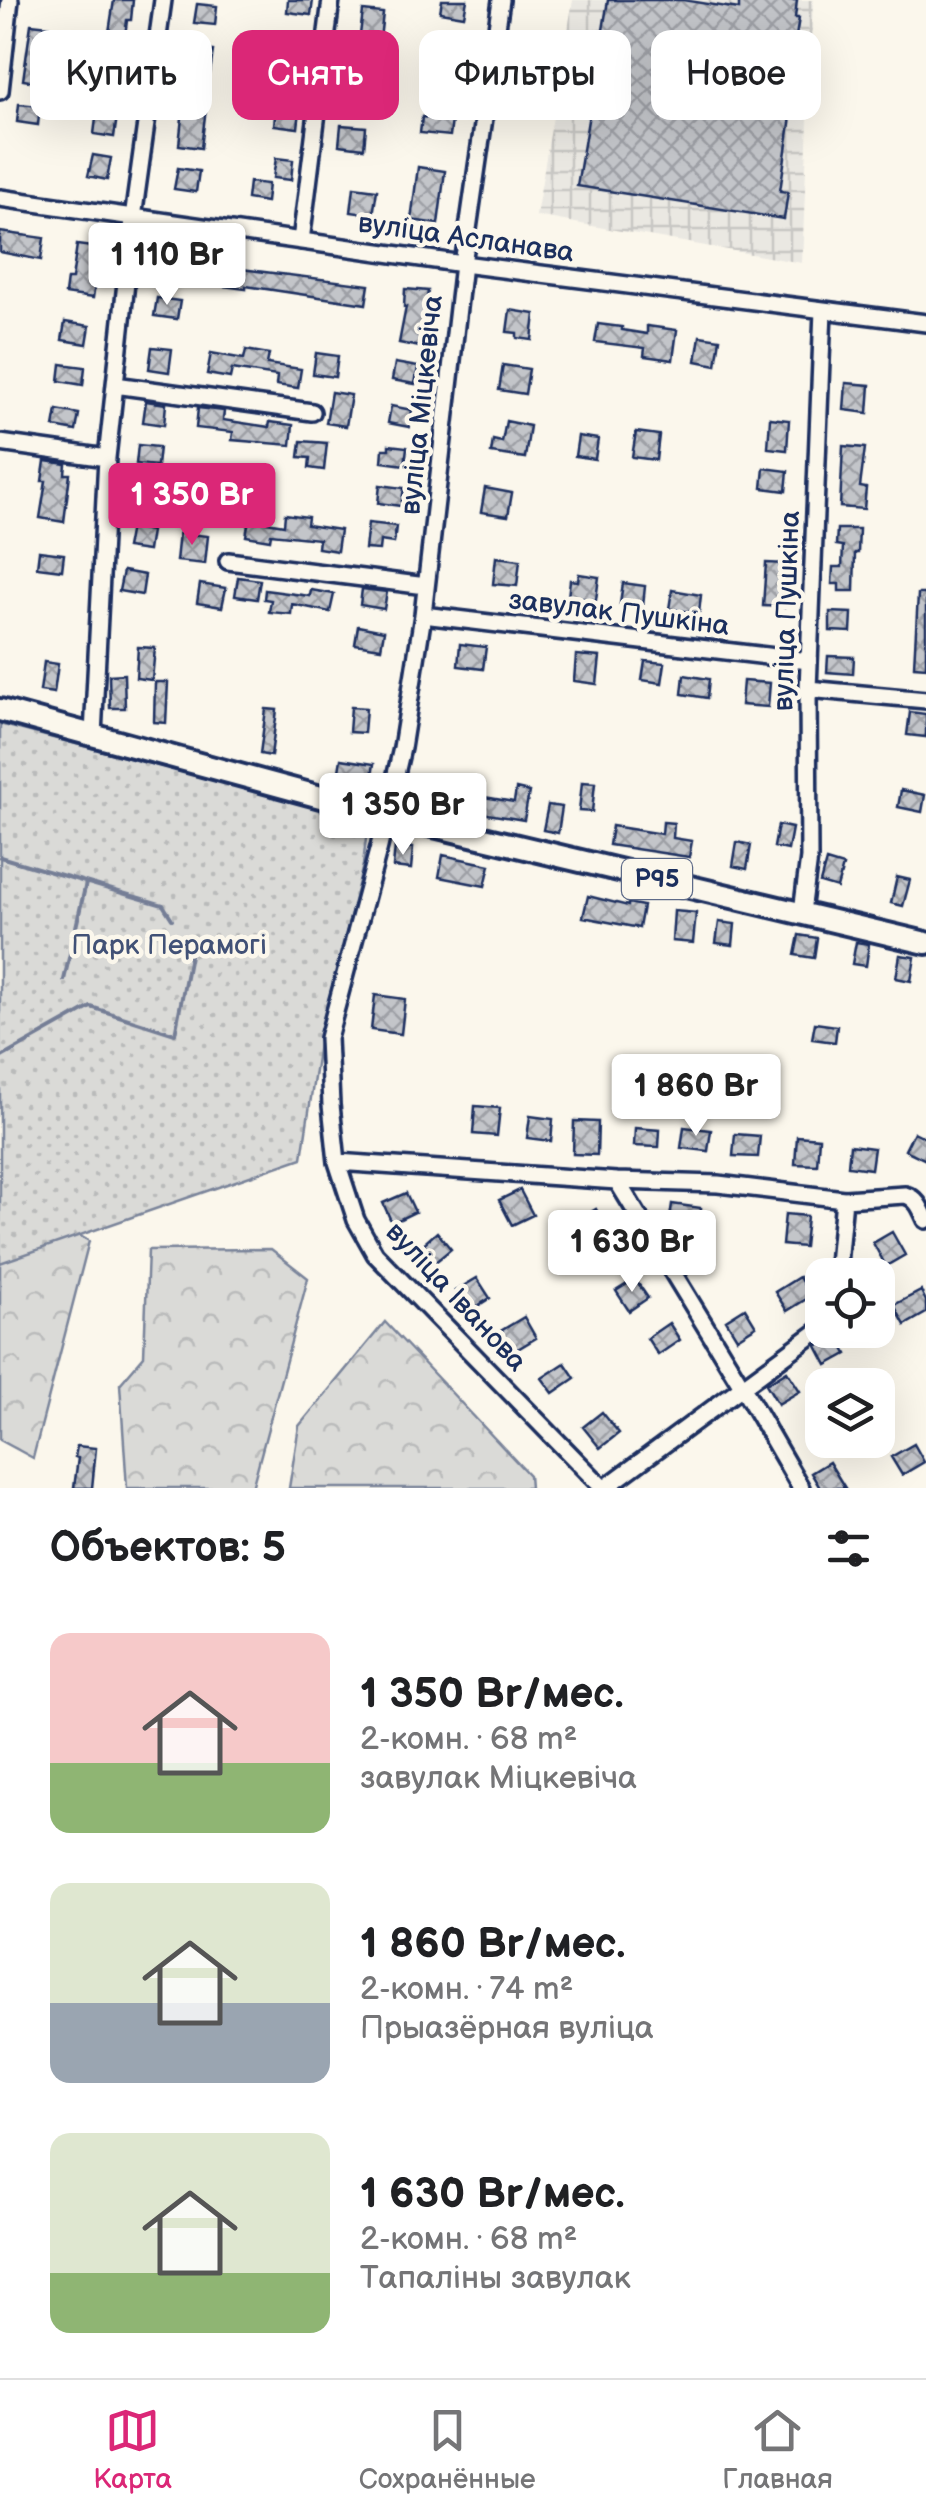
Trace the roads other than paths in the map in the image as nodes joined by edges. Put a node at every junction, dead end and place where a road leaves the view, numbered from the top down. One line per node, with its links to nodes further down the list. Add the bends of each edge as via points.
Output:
1 (10, 0): 5 (street)
2 (163, 0): 7 (street)
3 (330, 0): 8 (street)
4 (502, 0): 9 (street, вуліца Міцкевіча)
5 (0, 92)
6 (0, 198): 7 (street, вуліца Асланава)
7 (133, 218): 8 (street, вуліца Асланава); 12 (street)
8 (301, 241): 9 (street, вуліца Асланава)
9 (463, 264): 10 (street, вуліца Асланава); 17 (street, вуліца Міцкевіча)
10 (823, 310): 11 (street, вуліца Асланава); 19 (street, вуліца Пушкіна)
11 (926, 323)
12 (115, 384): 13 (street); 15 (street)
13 (312, 412)
14 (0, 443): 15 (street)
15 (106, 458): 23 (street)
16 (228, 561): 17 (street)
17 (426, 586): 18 (street, вуліца Міцкевіча)
18 (423, 615): 19 (street, завулак Пушкіна); 24 (street, вуліца Міцкевіча)
19 (809, 661): 20 (street, вуліца Пушкіна)
20 (808, 689): 21 (street); 25 (street, вуліца Пушкіна, via 809,858)
21 (926, 700)
22 (0, 710): 23 (main road, Р95)
23 (93, 735): 24 (main road, Р95)
24 (387, 815): 25 (main road, Р95); 27 (street, вуліца Іванова, via 328,1038)
25 (802, 912): 26 (main road, Р95)
26 (926, 943)
27 (337, 1162): 28 (street); 34 (street, вуліца Іванова, via 375,1254)
28 (617, 1180): 29 (street); 33 (street)
29 (844, 1199): 30 (street, via 905,1194); 31 (street)
30 (926, 1220)
31 (839, 1258)
32 (805, 1340): 33 (street)
33 (742, 1386): 34 (street); 35 (street)
34 (604, 1488)
35 (801, 1488)

